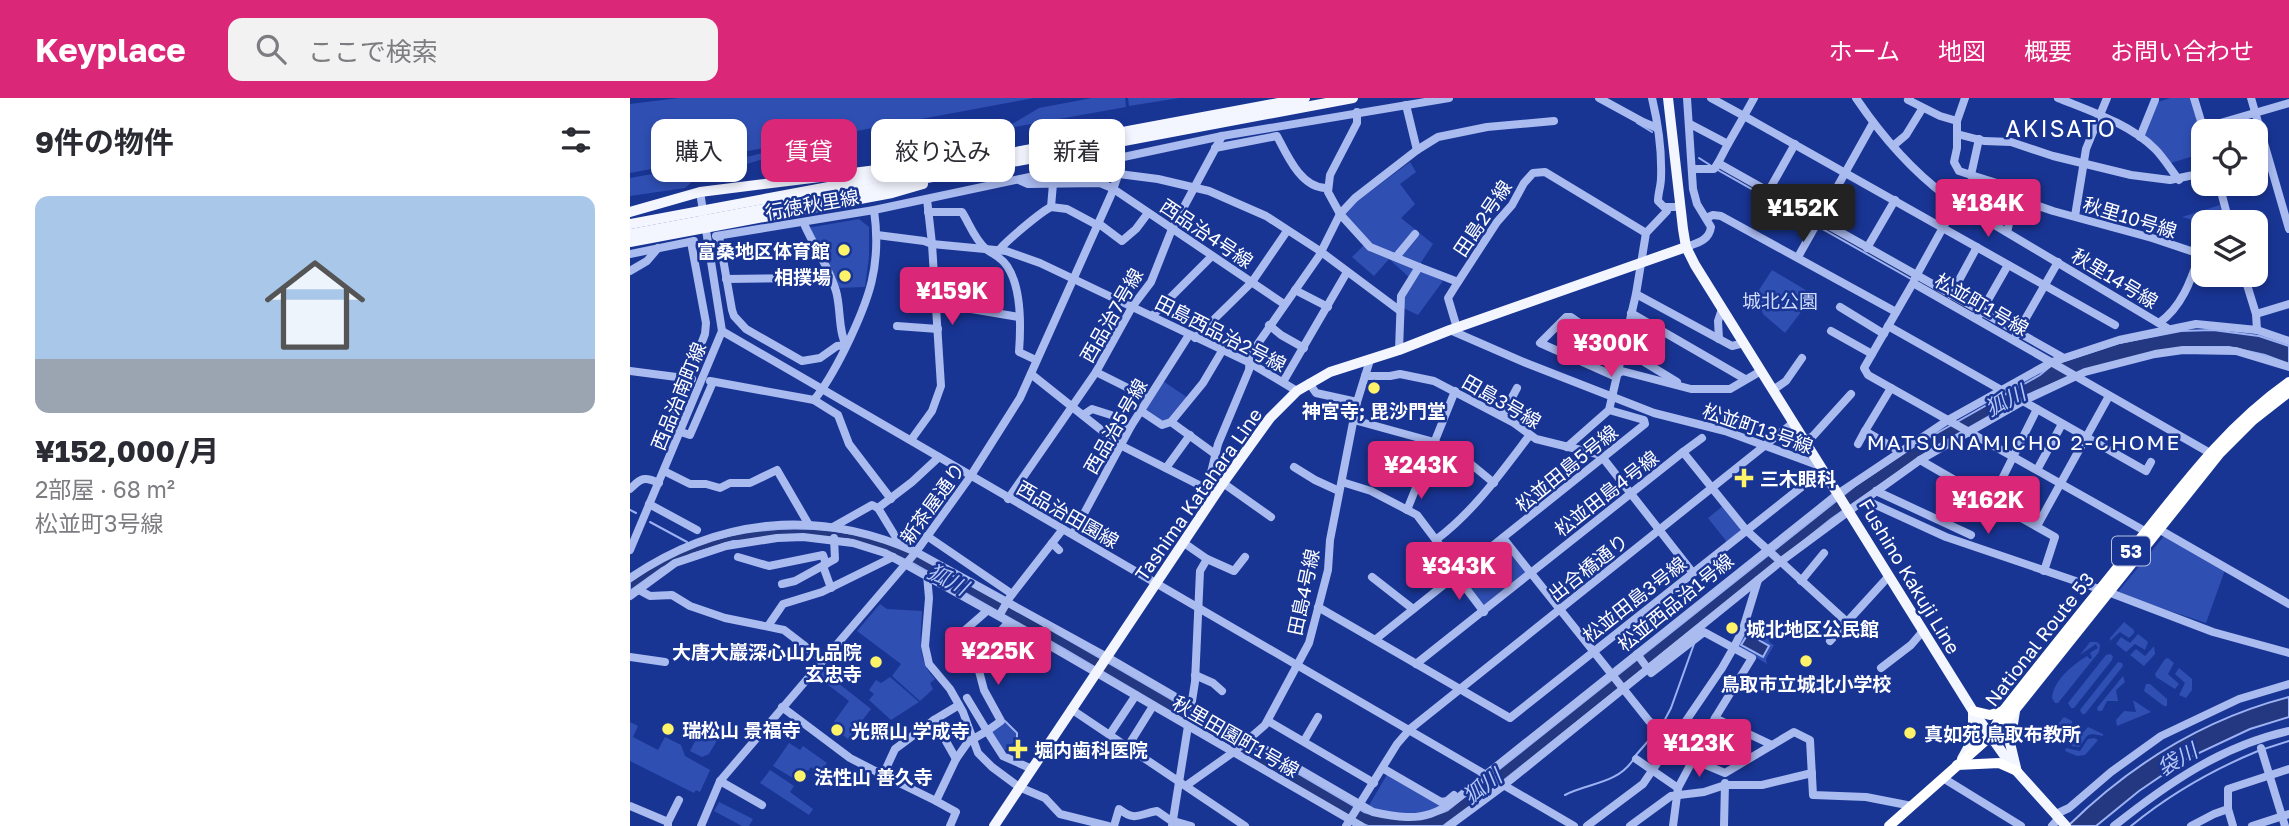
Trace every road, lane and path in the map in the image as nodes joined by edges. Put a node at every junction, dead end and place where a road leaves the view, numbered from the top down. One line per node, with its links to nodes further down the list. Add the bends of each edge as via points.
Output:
1 (1305, 98): 41 (main road)
2 (1353, 98): 43 (main road)
3 (1449, 98): 19 (street, 行徳秋里線)
4 (1600, 98): 31 (street)
5 (1652, 98): 31 (street)
6 (1668, 98): 73 (main road, Fushino Kakuji Line)
7 (1687, 98): 30 (street)
8 (1711, 98): 24 (street)
9 (1754, 98): 24 (street)
10 (1965, 98): 28 (street)
11 (2057, 98): 23 (street)
12 (2107, 98): 23 (street)
13 (2194, 98): 25 (street)
14 (2251, 98): 22 (street)
15 (1907, 99): 20 (street)
16 (2155, 99): 34 (street)
17 (1859, 100): 29 (street, 秋里14号線)
18 (2289, 103): 22 (street)
19 (1406, 105): 21 (street, 行徳秋里線); 40 (street)
20 (1922, 109): 28 (street); 38 (street)
21 (1357, 112): 33 (street, 行徳秋里線); 63 (street, via 1357,123)
22 (2256, 113): 26 (street); 88 (street)
23 (2100, 115): 34 (street); 45 (street)
24 (1744, 116): 36 (street); 37 (street)
25 (2200, 119)
26 (2237, 119)
27 (1554, 121): 40 (street, via 1438,137)
28 (1957, 121): 32 (street)
29 (1873, 123): 38 (street, 秋里14号線); 47 (street)
30 (1690, 124): 36 (street); 46 (street)
31 (1657, 128): 72 (street, via 1662,181 1658,201)
32 (1957, 134): 35 (street); 50 (street, via 1955,167)
33 (1222, 136): 39 (street, 西品治7号線); 42 (street, 行徳秋里線)
34 (2140, 137): 55 (street, via 2156,149)
35 (1979, 139): 45 (street, via 2011,142); 50 (street)
36 (1728, 144): 44 (street)
37 (1795, 144): 47 (street); 64 (street)
38 (1893, 146): 66 (street, 秋里14号線)
39 (1215, 148): 61 (street, 西品治7号線); 63 (street, via 1277,136 1292,164 1308,181)
40 (1417, 150): 78 (street)
41 (1015, 152)
42 (1125, 156)
43 (1015, 161)
44 (1717, 163): 46 (street, via 1714,169); 64 (street)
45 (2084, 163): 55 (street, via 2121,174); 79 (street)
46 (1692, 169): 80 (street, via 1695,197)
47 (1846, 172): 69 (street); 81 (street)
48 (871, 173): 65 (main road)
49 (1125, 175): 61 (street)
50 (1971, 175): 66 (street, via 1972,183 1963,193); 68 (street, 秋里10号線, via 2016,189)
51 (2191, 176): 55 (street)
52 (1029, 178): 54 (street, 行徳秋里線)
53 (871, 179): 82 (main road)
54 (1020, 180): 60 (street); 67 (street, 行徳秋里線)
55 (2179, 180)
56 (905, 182): 93 (main road)
57 (930, 182): 85 (main road)
58 (1053, 182): 60 (street)
59 (1115, 182): 62 (street, 新茶屋通り)
60 (1053, 185): 62 (street, via 1100,183); 71 (street)
61 (1194, 187): 87 (street, 西品治7号線); 89 (street, via 1266,216)
62 (1112, 188): 77 (street, 西品治4号線); 83 (street, 新茶屋通り)
63 (1326, 188): 78 (street, 田島2号線)
64 (1768, 192): 81 (street)
65 (700, 196): 75 (main road); 85 (street)
66 (1946, 196): 70 (street, 秋里14号線)
67 (927, 199): 74 (street, 行徳秋里線); 76 (street)
68 (2026, 199): 79 (street, 秋里10号線); 90 (street, via 2013,207)
69 (1895, 200): 86 (street); 100 (street)
70 (1956, 204): 86 (street); 90 (street, 秋里14号線)
71 (1051, 207): 83 (street, via 1067,209); 102 (street)
72 (1667, 208): 73 (street); 92 (street)
73 (1681, 208): 97 (main road, Fushino Kakuji Line)
74 (874, 210): 94 (street); 116 (street, 行徳秋里線, via 718,236)
75 (630, 212)
76 (929, 212): 96 (street); 101 (street, via 962,212)
77 (1148, 212): 83 (street, via 1122,240); 87 (street, 西品治4号線)
78 (1340, 214): 103 (street); 107 (street, 田島2号線, via 1370,247)
79 (2075, 216): 104 (street, 秋里10号線)
80 (1706, 218): 97 (street, via 1709,236); 108 (street, via 1721,216)
81 (1818, 221): 100 (street); 108 (street)
82 (630, 224)
83 (1098, 224): 117 (street, 新茶屋通り)
84 (804, 226): 157 (street, via 829,271)
85 (704, 227): 95 (main road); 149 (street)
86 (1942, 228): 98 (street); 118 (street)
87 (1172, 229): 106 (street, 西品治4号線); 130 (street, 西品治7号線, via 1151,282)
88 (2289, 229)
89 (1287, 231): 103 (street); 120 (street, 西品治5号線)
90 (2007, 232): 110 (street, 秋里14号線)
91 (1415, 233): 107 (street)
92 (1646, 233): 109 (street); 121 (street, 田島2号線, via 1545,172 1536,172)
93 (630, 234)
94 (877, 235): 96 (street, 田島西品治2号線); 157 (street, via 866,305)
95 (630, 242)
96 (932, 244): 101 (street, 田島西品治2号線); 127 (street)
97 (1686, 247): 109 (main road, Tashima Katahara Line); 133 (main road, Fushino Kakuji Line)
98 (1977, 247): 111 (street); 126 (street)
99 (658, 248): 105 (street); 113 (street); 176 (street, via 692,241 706,323)
100 (1867, 248): 118 (street)
101 (986, 249): 102 (street, 田島西品治2号線); 140 (street, via 1009,269)
102 (999, 250): 117 (street, 田島西品治2号線)
103 (1320, 251): 114 (street); 124 (street)
104 (2191, 252)
105 (630, 254)
106 (1212, 256): 120 (street, 西品治4号線); 138 (street)
107 (1396, 257): 112 (street, 田島2号線)
108 (1798, 257): 136 (street)
109 (1642, 262): 125 (street); 147 (main road, Tashima Katahara Line)
110 (2058, 262): 122 (street); 141 (street, 秋里14号線)
111 (2008, 265): 122 (street); 139 (street)
112 (1419, 267): 121 (street, 田島2号線); 134 (street, via 1402,293)
113 (630, 271)
114 (1348, 272): 131 (street); 134 (street)
115 (812, 278): 116 (street)
116 (726, 279): 157 (street, via 739,323 802,361)
117 (1074, 279): 130 (street, 田島西品治2号線); 164 (street, 新茶屋通り)
118 (1915, 279): 126 (street); 136 (street, 松並町1号線); 139 (street, 松並町1号線)
119 (2191, 280): 141 (street, via 2175,310)
120 (1252, 282): 128 (street, 西品治4号線); 153 (street, 西品治5号線)
121 (1458, 282): 147 (street, via 1448,298)
122 (2044, 286): 143 (street); 152 (street)
123 (2248, 287): 137 (street)
124 (1295, 289): 128 (street); 131 (street)
125 (1636, 294): 135 (street); 154 (street)
126 (1951, 295): 139 (street)
127 (936, 303): 140 (street); 146 (street)
128 (1284, 304): 142 (street)
129 (2289, 304): 137 (street)
130 (1132, 307): 138 (street, 田島西品治2号線); 171 (street, 西品治7号線)
131 (1328, 307): 158 (street)
132 (1840, 307): 148 (street)
133 (1723, 309): 154 (street); 156 (main road, Fushino Kakuji Line)
134 (1399, 310): 159 (street)
135 (1632, 313): 161 (street); 177 (street)
136 (1896, 313): 148 (street, 松並町1号線)
137 (2256, 314): 151 (street)
138 (1152, 316): 153 (street, 田島西品治2号線)
139 (1979, 316): 152 (street, 松並町1号線)
140 (1019, 317): 164 (street, via 1019,352)
141 (2159, 323): 145 (street, 秋里14号線)
142 (1269, 325): 158 (street); 167 (street, via 1250,355)
143 (2115, 325)
144 (897, 326): 146 (street)
145 (2167, 328): 151 (street, 松並西品治1号線, via 2196,324); 166 (street, 松並西品治1号線)
146 (938, 329): 216 (street, via 938,398)
147 (1454, 329): 159 (main road, Tashima Katahara Line); 191 (street, 松並町13号線, via 1526,363)
148 (1886, 330): 162 (street, 松並町1号線); 188 (street)
149 (722, 331): 182 (street, 西品治田園線); 211 (street, 西品治南町線)
150 (1831, 331): 162 (street)
151 (2257, 331): 155 (street, 松並西品治1号線)
152 (2015, 336): 166 (street, 松並町1号線)
153 (1192, 337): 160 (street, 田島西品治2号線); 193 (street, 西品治5号線)
154 (1718, 339): 156 (street, via 1732,346)
155 (2289, 341)
156 (1744, 343): 170 (main road, Fushino Kakuji Line)
157 (846, 345): 182 (street)
158 (1304, 348): 178 (street)
159 (1399, 350): 165 (main road, Tashima Katahara Line)
160 (1222, 351): 167 (street, 田島西品治2号線); 205 (street)
161 (1623, 351): 173 (street); 173 (street, via 1571,317 1540,343); 181 (street)
162 (1872, 354): 184 (street, via 1864,368)
163 (1802, 358): 185 (street, via 1786,381)
164 (1036, 360): 172 (street, 新茶屋通り)
165 (1370, 360): 175 (street, 田島4号線); 180 (main road, Tashima Katahara Line)
166 (2056, 360): 174 (street, 松並町1号線); 188 (street, 松並西品治1号線)
167 (1250, 363): 178 (street, 田島西品治2号線); 227 (street)
168 (2289, 367): 174 (street, via 2236,351 2209,349 2155,354)
169 (630, 371): 176 (street)
170 (1761, 371): 177 (street); 185 (main road, Fushino Kakuji Line)
171 (1096, 372): 193 (street); 197 (street, 西品治7号線)
172 (1031, 373): 197 (street); 238 (street, 新茶屋通り)
173 (1618, 374): 181 (street, via 1622,371); 191 (street)
174 (2076, 375): 192 (street, 松並町1号線); 195 (street)
175 (1366, 376): 187 (street, 田島3号線, via 1416,376); 196 (street, 田島4号線)
176 (691, 378): 211 (street, via 670,425)
177 (1745, 379): 181 (street, via 1730,389)
178 (1283, 382): 186 (street, 田島西品治2号線)
179 (2289, 382): 219 (highway, National Route 53 / 53, via 2264,400)
180 (1309, 383): 186 (main road, Tashima Katahara Line); 196 (street, via 1316,393)
181 (1685, 387)
182 (823, 388): 194 (street); 216 (street, 西品治田園線)
183 (1517, 388): 202 (street)
184 (1891, 388): 204 (street); 209 (street)
185 (1773, 390): 206 (main road, Fushino Kakuji Line)
186 (1297, 391): 240 (main road, Tashima Katahara Line, via 1270,418)
187 (1455, 391): 202 (street, 田島3号線); 218 (street)
188 (2003, 391): 204 (street, 松並西品治1号線)
189 (2289, 392): 219 (highway, National Route 53 / 53)
190 (1851, 394): 217 (street)
191 (1613, 395): 199 (street); 222 (street, 松並町13号線, via 1654,413)
192 (2109, 396): 214 (street); 226 (street, 松並町1号線)
193 (1148, 398): 200 (street, 西品治5号線)
194 (814, 400): 211 (street, via 712,382 690,435); 250 (street, via 838,415 849,444)
195 (2023, 401): 198 (street); 210 (street)
196 (1357, 402): 203 (street, 田島4号線)
197 (1071, 405): 201 (street); 251 (street, 西品治7号線)
198 (2037, 409): 207 (street); 228 (street)
199 (1609, 410): 223 (street); 230 (street, 松並田島5号線, via 1645,424)
200 (1141, 411): 205 (street, via 1162,425); 208 (street, 西品治5号線)
201 (1083, 415): 208 (street, via 1092,409); 221 (street)
202 (1502, 416): 213 (street, 田島3号線)
203 (1354, 420): 218 (street); 243 (street, 田島4号線)
204 (1950, 421): 210 (street); 224 (street, 松並西品治1号線)
205 (1171, 422): 212 (street)
206 (1793, 424): 217 (main road, Fushino Kakuji Line); 222 (street, 出合橋通り)
207 (2062, 424): 214 (street); 236 (street)
208 (1131, 426): 221 (street, 西品治5号線)
209 (1865, 431): 220 (street); 224 (street)
210 (1967, 431): 228 (street); 231 (street)
211 (681, 433): 237 (street, 西品治南町線)
212 (1190, 435): 227 (street); 234 (street)
213 (1529, 436): 223 (street, 田島3号線); 241 (street)
214 (2086, 437): 232 (street, via 2146,471); 242 (street)
215 (1702, 438): 225 (street)
216 (911, 440): 229 (street, 西品治田園線)
217 (1804, 441): 235 (main road, Fushino Kakuji Line)
218 (1434, 442): 241 (street); 256 (street)
219 (2224, 443): 226 (highway, National Route 53 / 53); 266 (highway, National Route 53 / 53)
220 (1858, 444)
221 (1120, 445): 234 (street); 268 (street, 西品治5号線)
222 (1765, 446): 235 (street, 松並町13号線); 244 (street, 出合橋通り)
223 (1567, 447): 230 (street, 田島3号線)
224 (1899, 451): 249 (street, 松並西品治1号線)
225 (1683, 452): 244 (street, 松並田島4号線); 248 (street, 松並田島4号線)
226 (2210, 453): 266 (highway, National Route 53 / 53, via 2175,492)
227 (1215, 454): 247 (street)
228 (2012, 456): 236 (street); 253 (street)
229 (939, 457): 238 (street, 西品治田園線); 250 (street)
230 (1603, 458): 248 (street); 272 (street, 松並田島5号線)
231 (1920, 460): 246 (street); 253 (street)
232 (2151, 462)
233 (1294, 467): 243 (street, via 1315,480)
234 (1166, 468): 247 (street)
235 (1821, 468): 249 (main road, Fushino Kakuji Line); 265 (street, 松並田島3号線)
236 (2037, 470): 242 (street)
237 (664, 471): 239 (street, 西品治南町線); 259 (street, via 690,484 720,488 777,470)
238 (971, 477): 251 (street, 西品治田園線); 270 (street, 新茶屋通り)
239 (659, 483): 245 (street, via 641,478); 254 (street, 西品治南町線)
240 (1223, 483): 247 (main road, Tashima Katahara Line); 258 (street)
241 (1494, 483): 273 (street, via 1458,524)
242 (2061, 484): 261 (street); 266 (street)
243 (1341, 486): 256 (street, via 1371,491); 310 (street, 田島4号線)
244 (1711, 488): 264 (street, 出合橋通り); 265 (street, 松並田島4号線)
245 (630, 489)
246 (1876, 491): 252 (street); 260 (street)
247 (1211, 492): 275 (main road, Tashima Katahara Line)
248 (1631, 493): 264 (street); 291 (street, 松並田島4号線)
249 (1840, 494): 257 (main road, Fushino Kakuji Line); 279 (street, 松並西品治1号線)
250 (891, 499): 255 (street)
251 (1008, 499): 262 (street, 西品治田園線)
252 (1865, 500): 257 (street); 271 (street)
253 (1991, 501): 261 (street)
254 (649, 504): 263 (street); 277 (street, 西品治南町線)
255 (878, 508): 267 (street, via 872,505); 276 (street)
256 (1407, 510): 273 (street)
257 (1848, 510): 286 (street); 295 (main road, Fushino Kakuji Line)
258 (1271, 517)
259 (808, 525): 267 (street); 296 (street, via 771,525 698,541)
260 (1951, 526): 269 (street); 271 (street)
261 (2037, 526): 289 (street, via 2055,537)
262 (1063, 529): 268 (street, 西品治田園線); 274 (street)
263 (697, 530)
264 (1660, 530): 292 (street); 313 (street, 出合橋通り)
265 (1746, 530): 279 (street, 松並田島4号線); 292 (street, 松並田島3号線)
266 (2152, 530): 305 (highway, National Route 53 / 53); 309 (street)
267 (834, 533): 276 (street, 松並西品治1号線); 282 (street, 秋里田園町1号線); 288 (street, via 835,559); 304 (street, via 726,546 675,563)
268 (1073, 534): 301 (street, 西品治田園線)
269 (1971, 536)
270 (927, 537): 280 (street, 新茶屋通り); 306 (street)
271 (1946, 537): 289 (street)
272 (1503, 538): 291 (street); 293 (street, 松並田島5号線)
273 (1437, 539): 293 (street)
274 (1052, 543): 278 (street); 306 (street)
275 (1184, 543): 285 (street); 301 (main road, Tashima Katahara Line)
276 (900, 545): 280 (street, 松並西品治1号線)
277 (630, 550)
278 (1059, 550)
279 (1767, 550): 286 (street, 松並田島4号線); 327 (street, 松並西品治1号線)
280 (916, 552): 287 (street, 新茶屋通り); 290 (street, 松並西品治1号線)
281 (1824, 554): 299 (street)
282 (892, 557): 287 (street, 秋里田園町1号線); 303 (street)
283 (1245, 557): 285 (street, via 1234,571)
284 (738, 558): 288 (street, via 769,566 823,555)
285 (1207, 559): 311 (street, via 1200,571)
286 (1779, 562): 298 (street); 299 (street, 松並田島4号線)
287 (907, 564): 294 (street, 秋里田園町1号線); 330 (street, 新茶屋通り)
288 (824, 565): 300 (street); 303 (street)
289 (2044, 571): 305 (street)
290 (952, 572): 302 (street); 308 (street, 松並西品治1号線)
291 (1531, 572): 313 (street); 315 (street, 松並田島4号線)
292 (1693, 573): 325 (street, 松並田島3号線)
293 (1458, 574): 312 (street, 松並田島5号線); 315 (street)
294 (927, 575): 302 (street, 秋里田園町1号線); 345 (street, via 925,646 929,664)
295 (1889, 576): 318 (street); 321 (main road, Fushino Kakuji Line)
296 (630, 578)
297 (1372, 578): 312 (street)
298 (1758, 580): 324 (street); 335 (street)
299 (1801, 581): 318 (street, 松並田島4号線)
300 (782, 584)
301 (1156, 584): 311 (street, 西品治田園線); 329 (main road, Tashima Katahara Line)
302 (944, 585): 314 (street, 秋里田園町1号線)
303 (831, 588): 319 (street, via 783,604)
304 (639, 590): 307 (street); 319 (street, via 650,596 672,595 705,612)
305 (2104, 590): 326 (street, via 2213,632); 350 (highway, National Route 53 / 53)
306 (1012, 594): 308 (street)
307 (630, 596)
308 (1006, 603): 316 (street); 329 (street, 松並西品治1号線)
309 (2289, 604)
310 (1318, 607): 322 (street); 333 (street, 田島4号線)
311 (1200, 608): 333 (street, 西品治田園線); 337 (street)
312 (1413, 609): 322 (street, 松並田島5号線)
313 (1560, 609): 325 (street); 341 (street, 出合橋通り)
314 (988, 610): 316 (street, 秋里田園町1号線); 320 (street)
315 (1484, 612): 332 (street, 松並田島4号線)
316 (1000, 615): 317 (street, 秋里田園町1号線)
317 (1009, 622): 336 (street, 秋里田園町1号線); 358 (street, via 974,652 984,690 1001,721)
318 (1847, 622): 323 (street)
319 (768, 626): 330 (street, via 789,632)
320 (964, 631)
321 (1923, 631): 334 (street); 351 (main road, Fushino Kakuji Line)
322 (1376, 639): 332 (street)
323 (1830, 641)
324 (1734, 648): 335 (street, via 1704,632); 353 (street, via 1752,658); 363 (street)
325 (1594, 651): 338 (street); 341 (street, 松並田島3号線, via 1510,718)
326 (2289, 653)
327 (1638, 655): 335 (street); 338 (street, 松並西品治1号線)
328 (630, 657): 331 (street)
329 (1107, 658): 336 (main road, Tashima Katahara Line); 347 (street, 松並西品治1号線)
330 (823, 660): 348 (street, 新茶屋通り)
331 (665, 662)
332 (1416, 664): 341 (street)
333 (1299, 665): 355 (street, 田島4号線); 357 (street, 西品治田園線)
334 (1881, 668)
335 (1649, 669): 340 (street)
336 (1097, 672): 343 (street, 秋里田園町1号線); 349 (main road, Tashima Katahara Line)
337 (1195, 675): 342 (street); 347 (street)
338 (1613, 675): 340 (street); 383 (street, 松並西品治1号線)
339 (2289, 684): 401 (street, via 2239,699 2161,736 2111,772)
340 (1625, 689): 363 (street, via 1649,721); 389 (street)
341 (1460, 690): 357 (street, 出合橋通り)
342 (1222, 691)
343 (1136, 695): 346 (street, 秋里田園町1号線); 360 (street)
344 (967, 698): 358 (street)
345 (959, 705): 354 (street); 362 (street)
346 (1153, 706): 356 (street, 秋里田園町1号線); 367 (street)
347 (1191, 707): 364 (street, 松並西品治1号線)
348 (782, 708): 381 (street, via 850,758); 386 (street, 新茶屋通り)
349 (1071, 709): 360 (street); 374 (main road, Tashima Katahara Line)
350 (2009, 710): 351 (highway, via 1990,715); 361 (highway, National Route 53 / 53); 378 (main road)
351 (1973, 711): 361 (main road, Fushino Kakuji Line); 373 (main road, via 1973,739)
352 (1318, 717): 365 (street)
353 (1715, 718): 366 (street); 372 (street)
354 (934, 720): 370 (street); 381 (street, via 895,749)
355 (1268, 722): 364 (street, 田島4号線); 365 (street)
356 (1188, 726): 369 (street, 秋里田園町1号線); 385 (street)
357 (1410, 729): 375 (street, 出合橋通り); 383 (street, 西品治田園線)
358 (987, 731): 362 (street); 374 (street, via 1003,755)
359 (2289, 731): 421 (street, via 2196,767)
360 (1110, 734): 367 (street)
361 (1990, 736): 373 (highway, National Route 53 / 53); 378 (main road, Fushino Kakuji Line)
362 (972, 739): 370 (street); 391 (street, via 983,759)
363 (1673, 739): 377 (street)
364 (1248, 741): 369 (street, 田島4号線); 397 (street, 松並西品治1号線)
365 (1304, 741): 387 (street)
366 (1772, 745): 379 (street, via 1794,732 1810,740); 380 (street)
367 (1128, 746): 385 (street)
368 (2261, 748): 382 (street)
369 (1234, 752): 388 (street, 田島4号線); 402 (street, 秋里田園町1号線)
370 (956, 759): 394 (street)
371 (1636, 759): 377 (street)
372 (1694, 760): 380 (street); 392 (street)
373 (1957, 765): 378 (highway, via 1999,763); 384 (highway, National Route 53 / 53)
374 (1032, 769): 391 (main road, Tashima Katahara Line)
375 (1384, 769): 383 (street, via 1441,802 1473,780); 387 (street, 出合橋通り)
376 (2289, 769): 382 (street)
377 (1653, 771): 392 (street); 415 (street, via 1631,795)
378 (2017, 771): 401 (main road, Fushino Kakuji Line)
379 (1811, 773): 390 (street, via 1762,785); 398 (street, via 1813,795 1866,797)
380 (1725, 774): 390 (street)
381 (883, 775): 394 (street)
382 (2270, 775): 399 (street, via 2228,789); 400 (street)
383 (1484, 778): 389 (street, 西品治田園線); 397 (street, 松並西品治1号線, via 1448,807 1425,815 1398,818)
384 (1943, 778): 398 (highway, National Route 53 / 53); 420 (street)
385 (1178, 779): 388 (street); 404 (street)
386 (720, 781): 395 (street); 405 (street, 新茶屋通り)
387 (1374, 783): 397 (street, 出合橋通り)
388 (1187, 785): 411 (street)
389 (1502, 785): 413 (street); 414 (street)
390 (1725, 785): 392 (street, via 1704,792); 418 (street)
391 (1019, 787): 407 (main road, Tashima Katahara Line); 408 (street, via 1045,798 1060,814)
392 (1677, 791): 416 (street); 417 (street)
393 (679, 800): 403 (street)
394 (936, 802): 406 (street, via 956,812)
395 (762, 805)
396 (630, 806): 403 (street)
397 (1358, 806): 402 (street, 出合橋通り)
398 (1912, 806): 419 (highway, National Route 53 / 53)
399 (2228, 809): 422 (street); 423 (street)
400 (2286, 815): 424 (street); 425 (street)
401 (2059, 821)
402 (1349, 822): 412 (street, 秋里田園町1号線)
403 (668, 824)
404 (1172, 824): 409 (street, via 1157,811 1134,817 1119,809); 410 (street)
405 (701, 826)
406 (950, 826)
407 (994, 826)
408 (1108, 826)
409 (1114, 826)
410 (1191, 826)
411 (1245, 826)
412 (1361, 826)
413 (1449, 826)
414 (1574, 826)
415 (1587, 826)
416 (1630, 826)
417 (1673, 826)
418 (1724, 826)
419 (1889, 826)
420 (2021, 826)
421 (2114, 826)
422 (2191, 826)
423 (2233, 826)
424 (2252, 826)
425 (2285, 826)

